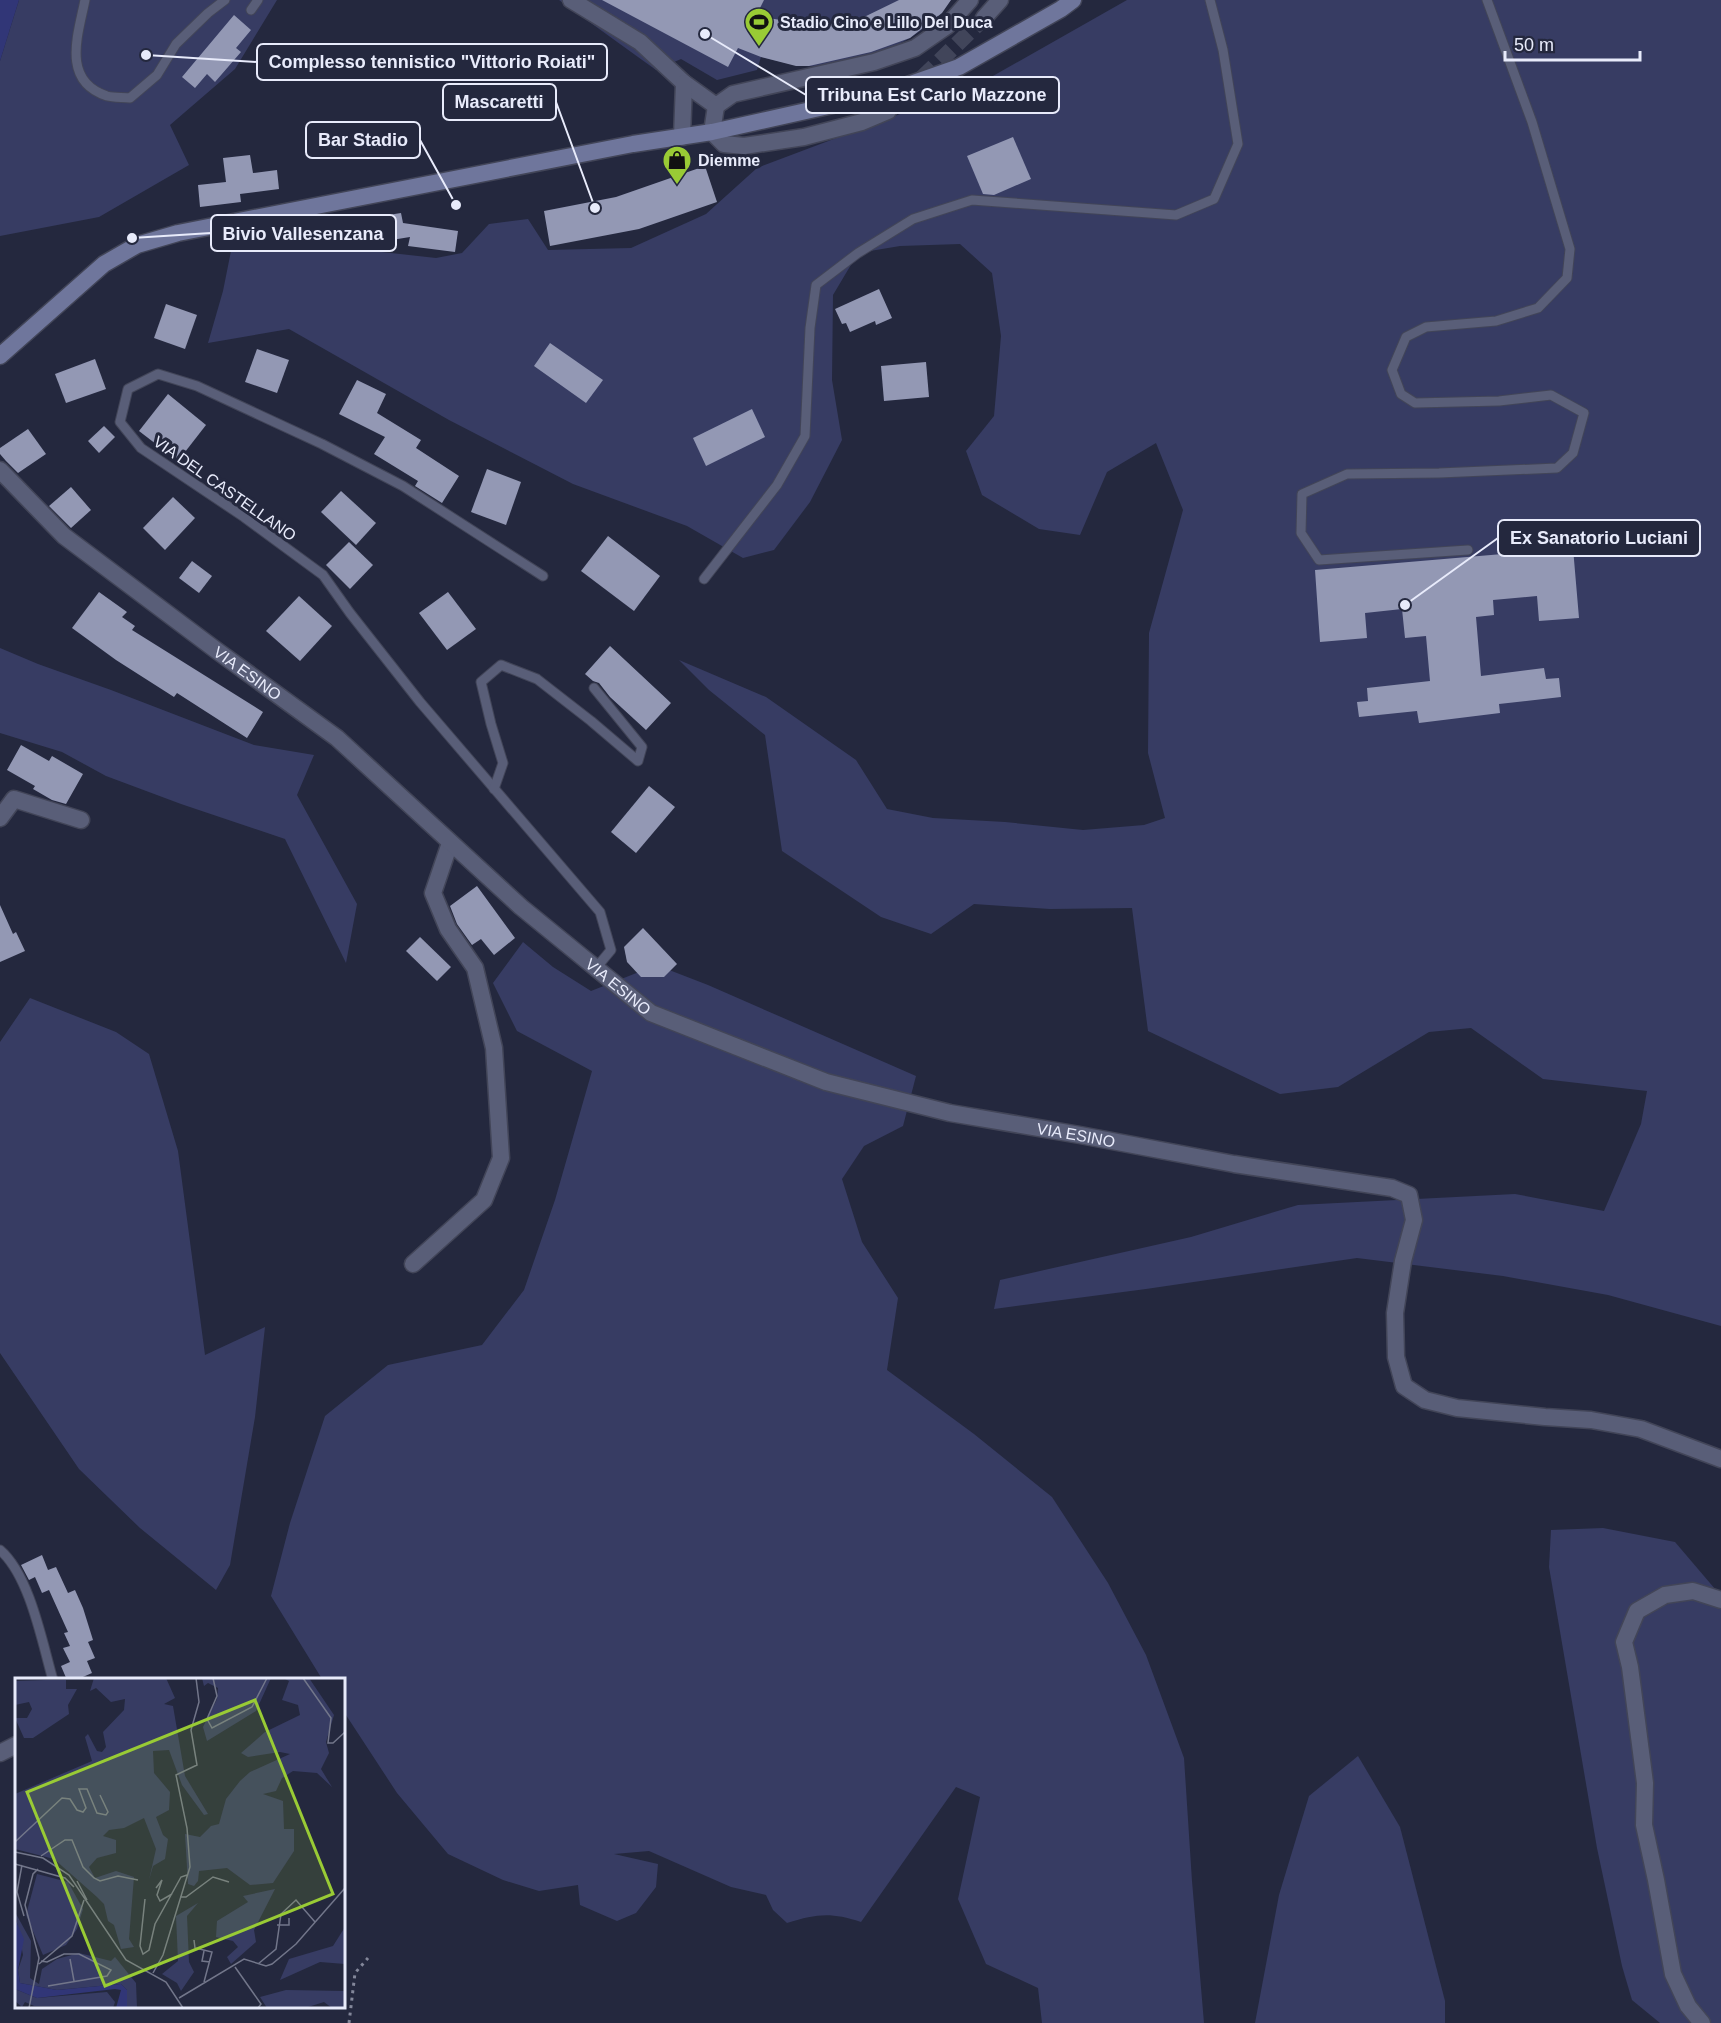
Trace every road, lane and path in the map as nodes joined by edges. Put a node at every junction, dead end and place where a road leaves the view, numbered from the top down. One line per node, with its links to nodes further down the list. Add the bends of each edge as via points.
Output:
1 (85, 0): 2 (lane, via 76,45 78,73 89,87 108,96 130,98 157,75 176,44)
2 (225, 0)
3 (258, 0): 10 (lane)
4 (571, 0): 12 (street, via 640,42)
5 (970, 0): 13 (street, via 947,26 915,48 874,62 733,94)
6 (1000, 0): 11 (street)
7 (1073, 0): 15 (main road, via 948,71 882,94)
8 (1210, 0): 21 (lane, via 1223,50 1238,144 1214,199 1176,215 972,200 914,219 858,253 816,285 805,436 777,485)
9 (1487, 0): 19 (lane, via 1533,123 1570,249 1567,278 1538,308 1496,321 1426,327 1406,337 1392,370 1401,394 1415,403 1551,395 1584,413 1573,453 1557,468 1347,474 1302,494 1301,533 1319,560)
10 (250, 10)
11 (984, 18)
12 (684, 83): 13 (street); 16 (street)
13 (716, 106): 15 (street)
14 (888, 111): 15 (street, via 815,134 744,146 724,144)
15 (712, 132): 16 (main road)
16 (682, 137): 17 (main road, via 178,233 137,245 104,264)
17 (0, 356)
18 (0, 470): 26 (street, VIA ESINO, via 64,536 337,738)
19 (1468, 550)
20 (543, 576): 23 (lane, VIA DEL CASTELLANO, via 403,486 197,386 158,374 128,389 120,422 141,448 323,575 420,702)
21 (704, 579)
22 (594, 688): 23 (lane, via 642,747 638,761 537,680 501,665 481,682 503,763)
23 (494, 789): 27 (lane, VIA DEL CASTELLANO, via 600,912 611,950)
24 (0, 818): 25 (street, via 14,799)
25 (81, 820)
26 (450, 843): 27 (street, VIA ESINO); 28 (street, via 433,894 448,929 475,968 494,1048 501,1158 484,1200)
27 (596, 968): 29 (street, VIA ESINO, via 651,1013 826,1082 950,1113 1392,1188 1408,1195 1414,1220 1395,1313 1396,1358 1404,1386 1425,1400 1457,1408 1591,1420 1641,1429)
28 (413, 1264)
29 (1721, 1459)
30 (0, 1550): 32 (lane, via 8,1557 31,1600)
31 (1721, 1600): 37 (street, via 1693,1591 1665,1595 1636,1611 1624,1642 1645,1783 1644,1825 1673,1974 1688,2006)
32 (52, 1678)
33 (15, 1746): 34 (street)
34 (0, 1753)
35 (368, 1958): 36 (path, via 355,1973)
36 (349, 2023)
37 (1702, 2023)

